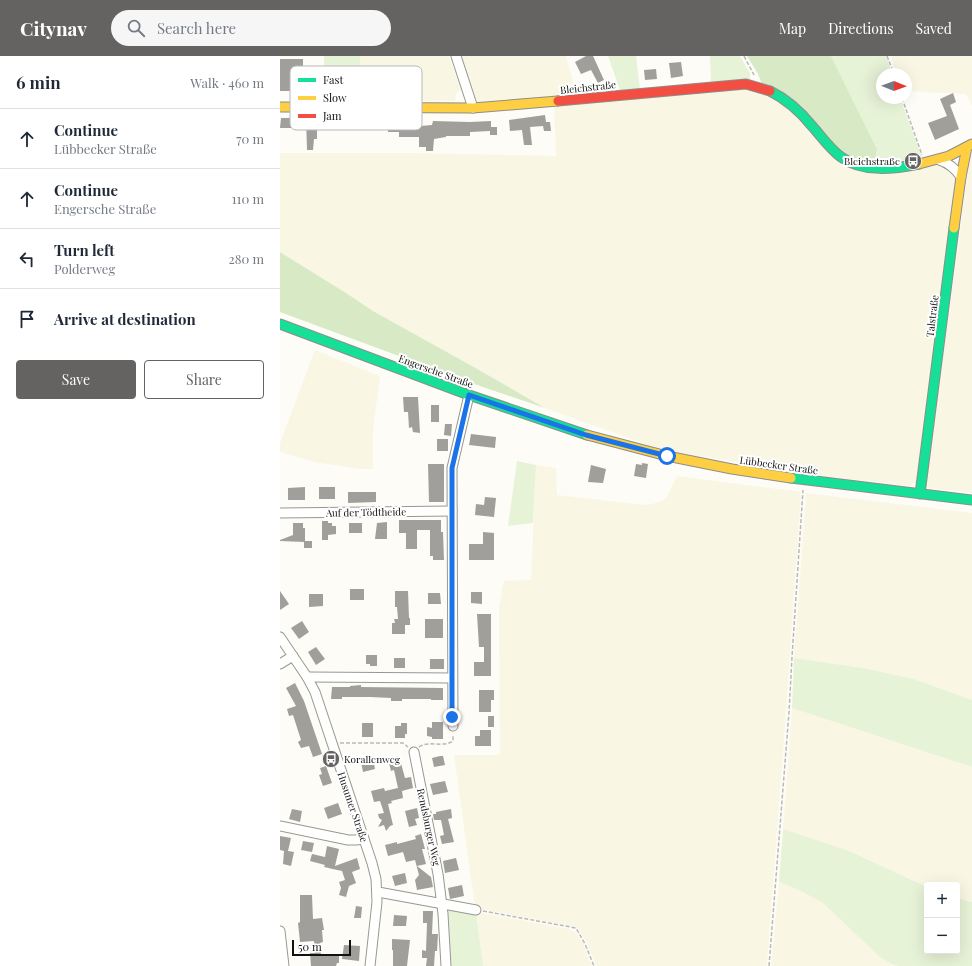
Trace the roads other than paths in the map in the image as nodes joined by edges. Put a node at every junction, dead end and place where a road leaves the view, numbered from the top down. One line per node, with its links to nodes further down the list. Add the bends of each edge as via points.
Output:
1 (456, 56): 5 (street)
2 (280, 107): 3 (street, Bleichstraße)
3 (290, 107)
4 (422, 108): 5 (street, Bleichstraße)
5 (473, 108): 7 (street, Bleichstraße, via 746,84 773,92 789,102 832,150 851,163 881,168 926,164)
6 (970, 145): 7 (street, Bleichstraße); 8 (street, Talstraße)
7 (938, 160): 8 (street, via 956,169)
8 (961, 177): 12 (street, Talstraße)
9 (280, 324): 10 (street, Engersche Straße)
10 (469, 395): 11 (street, Engersche Straße); 14 (street, via 452,468)
11 (586, 435): 12 (street, Lübbecker Straße, via 667,456 732,469)
12 (920, 494): 13 (street, Lübbecker Straße)
13 (972, 500)
14 (452, 511): 15 (street, Auf der Tödtheide); 20 (street)
15 (280, 513)
16 (280, 637): 17 (street, Husumer Straße)
17 (293, 656): 18 (street); 19 (street, Husumer Straße)
18 (280, 664)
19 (307, 677): 20 (street); 24 (street, Husumer Straße)
20 (452, 678): 21 (street)
21 (452, 726)
22 (414, 752): 26 (street, Rendsburger Weg, via 438,874)
23 (280, 826): 24 (street, via 348,840)
24 (364, 839): 25 (street, Husumer Straße)
25 (378, 892): 26 (street); 30 (street, Husumer Straße)
26 (441, 903): 27 (street); 31 (street, Rendsburger Weg, via 444,914)
27 (476, 910)
28 (280, 931): 29 (street)
29 (284, 966)
30 (370, 966)
31 (446, 966)

